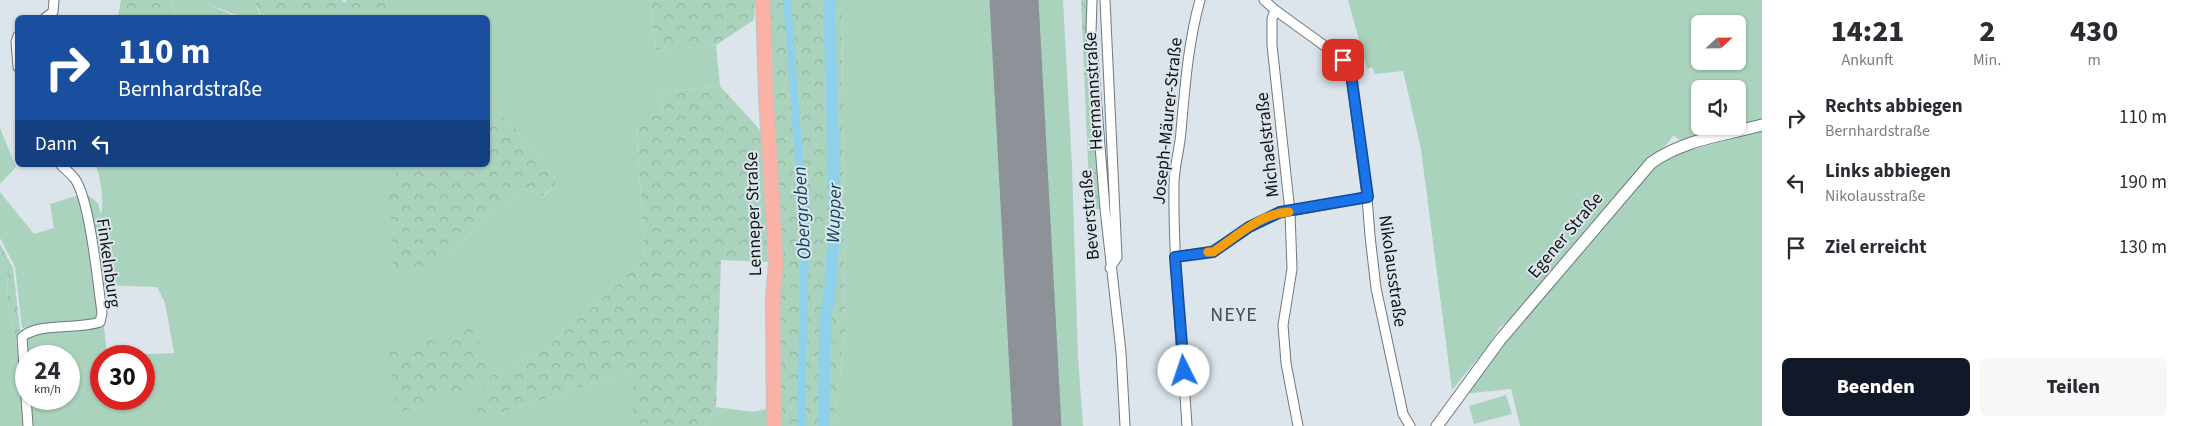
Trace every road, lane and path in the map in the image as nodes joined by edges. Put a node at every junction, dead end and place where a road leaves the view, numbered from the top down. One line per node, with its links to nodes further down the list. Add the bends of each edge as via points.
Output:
1 (54, 0): 8 (street, via 53,12)
2 (763, 0): 16 (main road, Lenneper Straße, via 776,263 773,297)
3 (1092, 0): 14 (street, Beverstraße, via 1091,32)
4 (1105, 0): 14 (street, Hermannstraße, via 1117,258)
5 (1200, 0): 13 (street, Joseph-Mäurer-Straße, via 1188,59 1174,181)
6 (1264, 0): 7 (street)
7 (1275, 10): 11 (street, Nikolausstraße, via 1343,60 1351,74); 12 (street, Michaelstraße, via 1272,45)
8 (49, 15)
9 (1762, 125): 21 (street, Egener Straße, via 1675,149 1648,167 1500,340)
10 (64, 167): 15 (street, Finkelnburg, via 80,190 102,314 100,322 91,325 28,331 22,337)
11 (1368, 197): 12 (street); 20 (street, Nikolausstraße, via 1376,286 1402,414)
12 (1290, 212): 13 (street, via 1280,212 1264,219 1213,252); 19 (street, Michaelstraße, via 1292,269 1283,325)
13 (1175, 257): 18 (street, Joseph-Mäurer-Straße)
14 (1110, 268): 17 (street, Beverstraße, via 1121,352)
15 (28, 426)
16 (774, 426)
17 (1125, 426)
18 (1187, 426)
19 (1298, 426)
20 (1410, 426)
21 (1437, 426)

